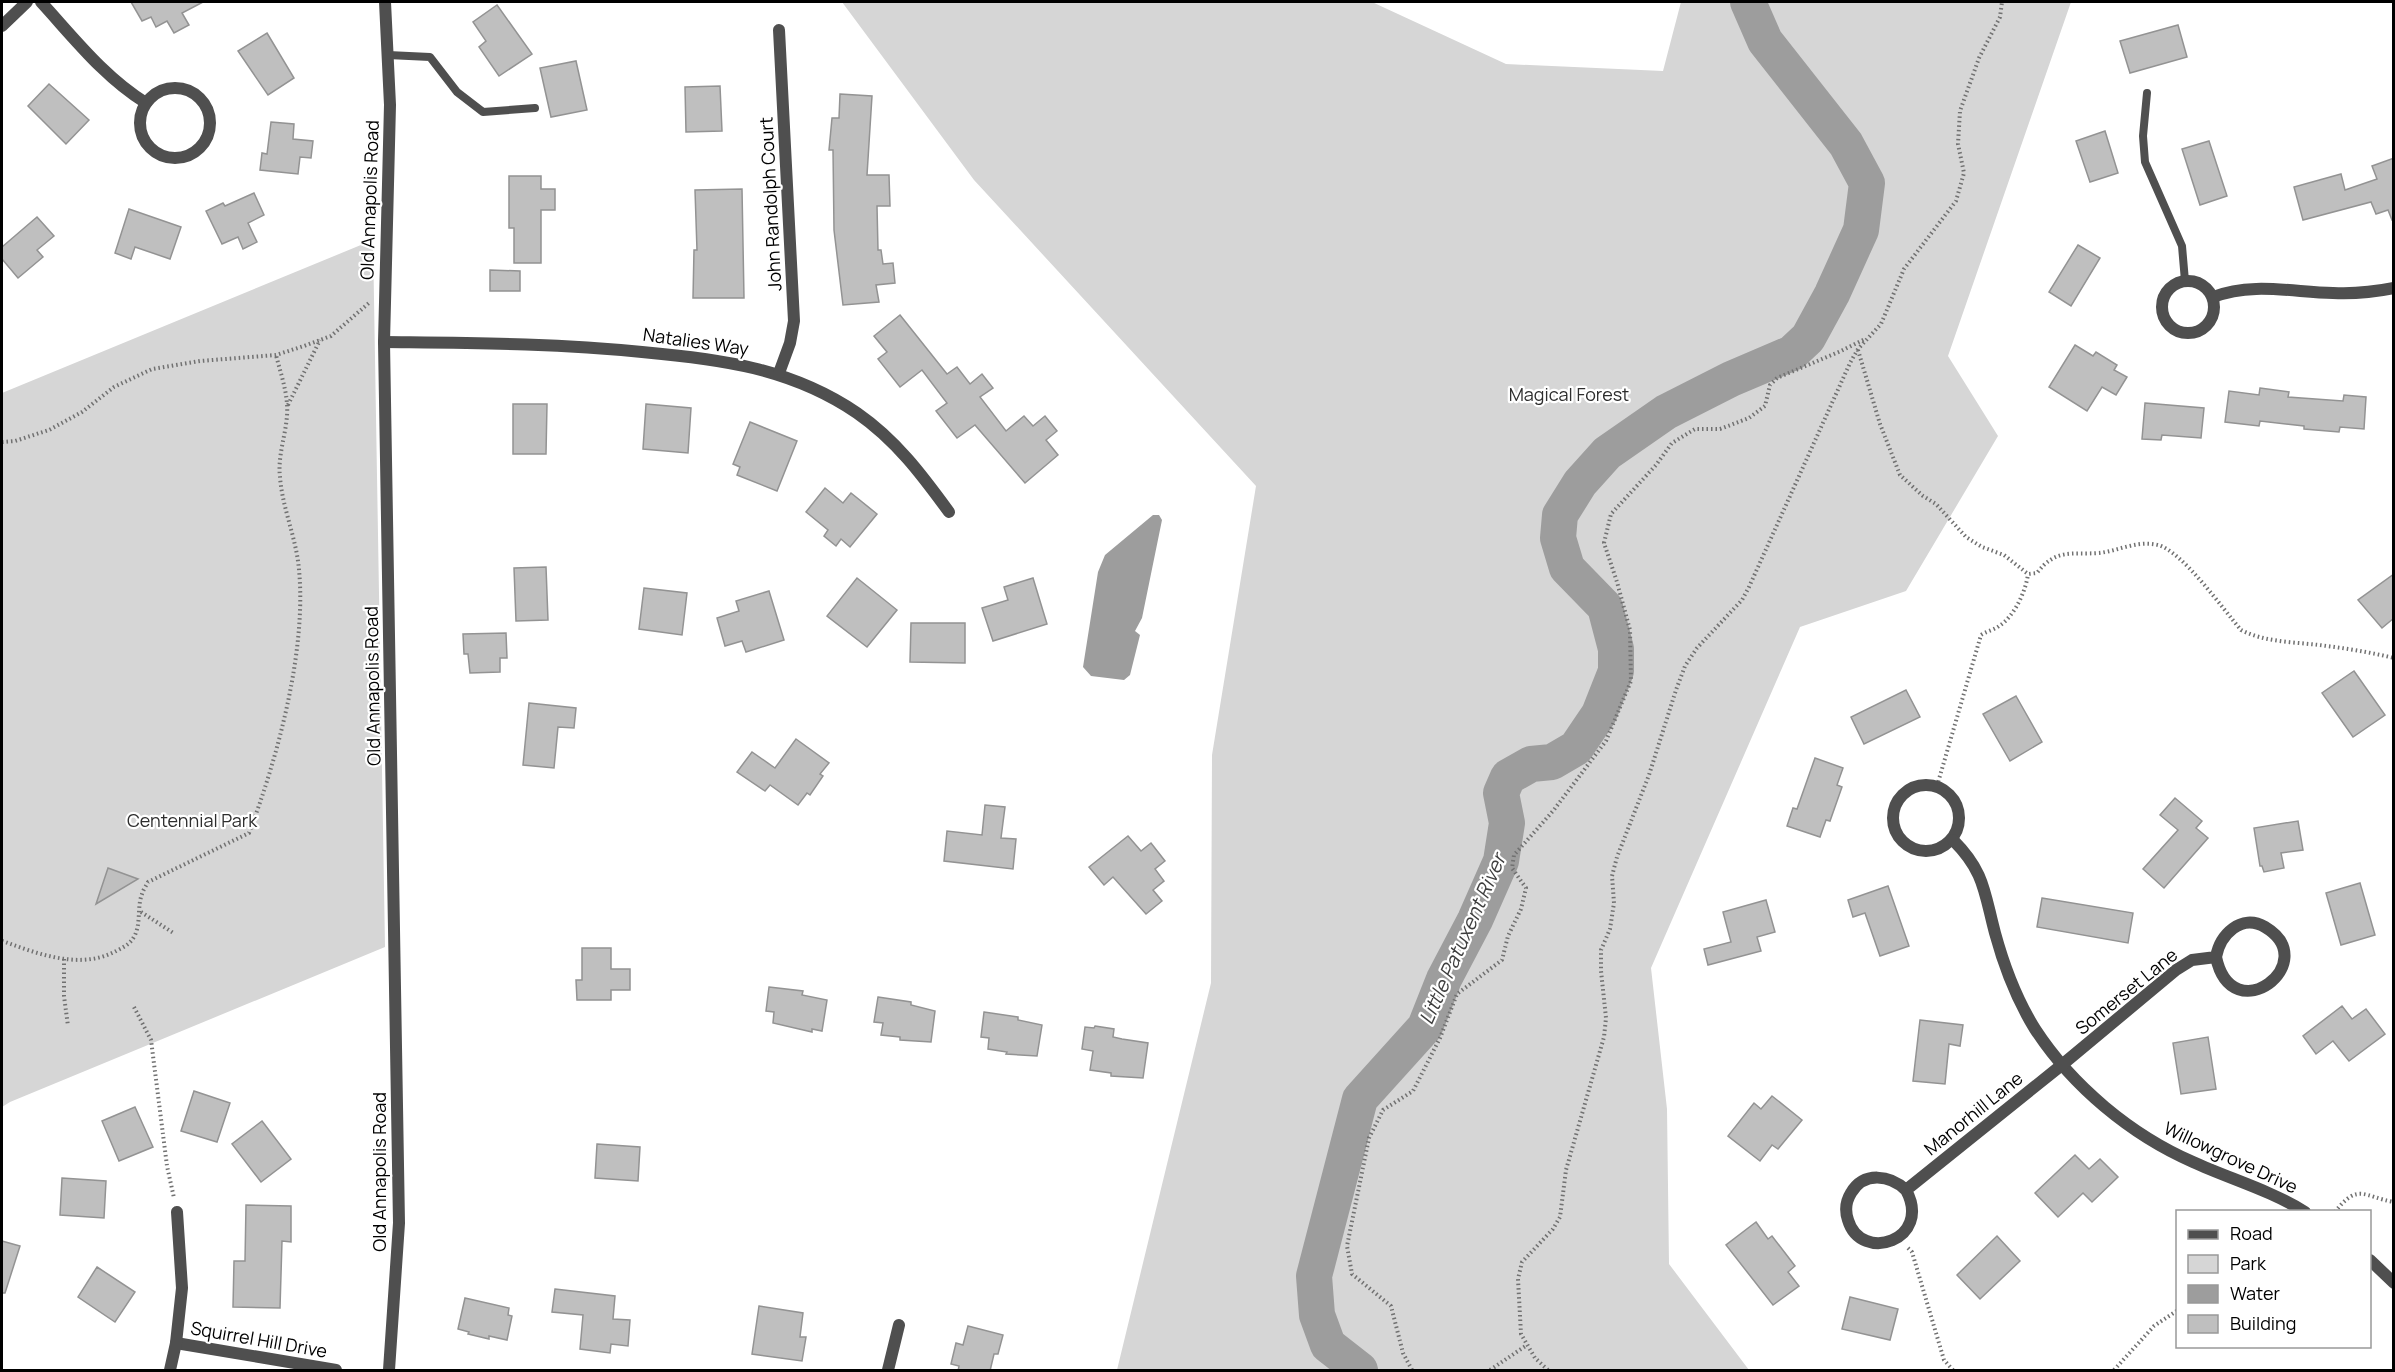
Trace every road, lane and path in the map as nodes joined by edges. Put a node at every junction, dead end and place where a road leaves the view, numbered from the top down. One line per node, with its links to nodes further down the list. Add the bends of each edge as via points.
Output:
1 (27, 2): 5 (street)
2 (41, 2): 9 (street, via 104,72)
3 (385, 2): 7 (street, Old Annapolis Road)
4 (2002, 2): 15 (path, via 2000,17 1978,58 1960,111 1958,144 1964,173 1956,201 1904,269 1891,304)
5 (2, 26)
6 (779, 30): 20 (street, John Randolph Court, via 794,321)
7 (388, 55): 10 (lane, via 430,57 456,92 483,112); 13 (street, Old Annapolis Road)
8 (2147, 93): 11 (lane, via 2145,162 2182,246)
9 (146, 103): 9 (street, via 166,89 183,89 197,96 210,121 208,136 200,148 186,157 173,159 153,150 142,137 140,120)
10 (535, 108)
11 (2185, 281): 14 (street, via 2197,282); 14 (street, via 2174,285 2162,305 2166,319 2177,330 2189,333 2210,322 2215,309)
12 (2394, 288): 14 (street, via 2333,293 2252,288)
13 (384, 291): 16 (path, via 331,336); 17 (street, Old Annapolis Road)
14 (2213, 297)
15 (1871, 336): 18 (path); 52 (path, via 1777,378 1770,385 1766,406 1749,418 1720,429 1695,429 1672,443 1611,513 1604,543 1630,630 1631,681 1619,713 1606,741 1553,812 1514,855 1512,868 1526,888 1502,960 1457,994 1413,1091 1383,1110 1369,1138 1347,1246 1352,1275 1391,1306)
16 (320, 339): 19 (path); 21 (path)
17 (384, 342): 20 (street, Natalies Way, via 612,349 716,359); 50 (street, Old Annapolis Road, via 399,1223)
18 (1858, 349): 24 (path, via 1900,475 1936,504 1966,537 2004,555); 47 (path, via 1742,600 1696,648 1685,666 1650,775 1617,857 1612,876 1614,903 1610,929 1601,950 1605,1027 1566,1170 1560,1217 1522,1262 1518,1279 1521,1334)
19 (276, 355): 21 (path); 22 (path, via 152,369 114,387 82,412 49,430)
20 (779, 373): 23 (street, Natalies Way, via 847,407 886,436 915,465)
21 (287, 405): 28 (path, via 279,476 298,560 301,596 288,699 272,768 249,833 148,882 141,896)
22 (2, 442)
23 (949, 512)
24 (2028, 574): 25 (path, via 2037,573 2047,560 2067,553 2102,553 2140,544 2158,545 2178,557 2241,630 2249,634); 26 (path, via 2009,616 1981,635)
25 (2394, 658)
26 (1937, 786): 27 (street, via 1953,798 1960,814); 27 (street, via 1925,784 1899,798 1893,812 1894,828 1901,841 1926,852)
27 (1953, 840): 35 (street, Willowgrove Drive, via 1977,868 2012,984 2035,1029)
28 (141, 912): 29 (path); 32 (path, via 130,944 81,962)
29 (175, 934)
30 (2, 941): 32 (path)
31 (2216, 957): 31 (street, via 2226,932 2250,923 2274,933 2284,956 2283,968 2274,982 2250,991 2227,982); 35 (street, Somerset Lane, via 2192,960 2175,970)
32 (64, 959): 34 (path)
33 (134, 1007): 40 (path, via 151,1040 167,1166)
34 (68, 1026)
35 (2063, 1064): 36 (street, Manorhill Lane); 38 (street, Willowgrove Drive, via 2124,1122 2153,1142)
36 (1906, 1190): 41 (street, via 1913,1208 1912,1218); 41 (street, via 1890,1179 1870,1178 1852,1191 1846,1208 1850,1224 1869,1242 1883,1243)
37 (2394, 1202): 39 (path, via 2365,1193 2352,1195)
38 (2302, 1210)
39 (2337, 1210)
40 (177, 1212): 46 (street, via 182,1288)
41 (1900, 1237): 55 (path, via 1912,1252 1944,1360)
42 (2371, 1261): 43 (street)
43 (2394, 1284)
44 (2176, 1311): 56 (path, via 2154,1326)
45 (899, 1325): 51 (street)
46 (176, 1343): 48 (street); 49 (street, Squirrel Hill Drive)
47 (1527, 1345): 53 (path); 54 (path)
48 (170, 1371)
49 (336, 1371)
50 (389, 1371)
51 (888, 1371)
52 (1412, 1371)
53 (1490, 1371)
54 (1548, 1371)
55 (1953, 1371)
56 (2114, 1371)

